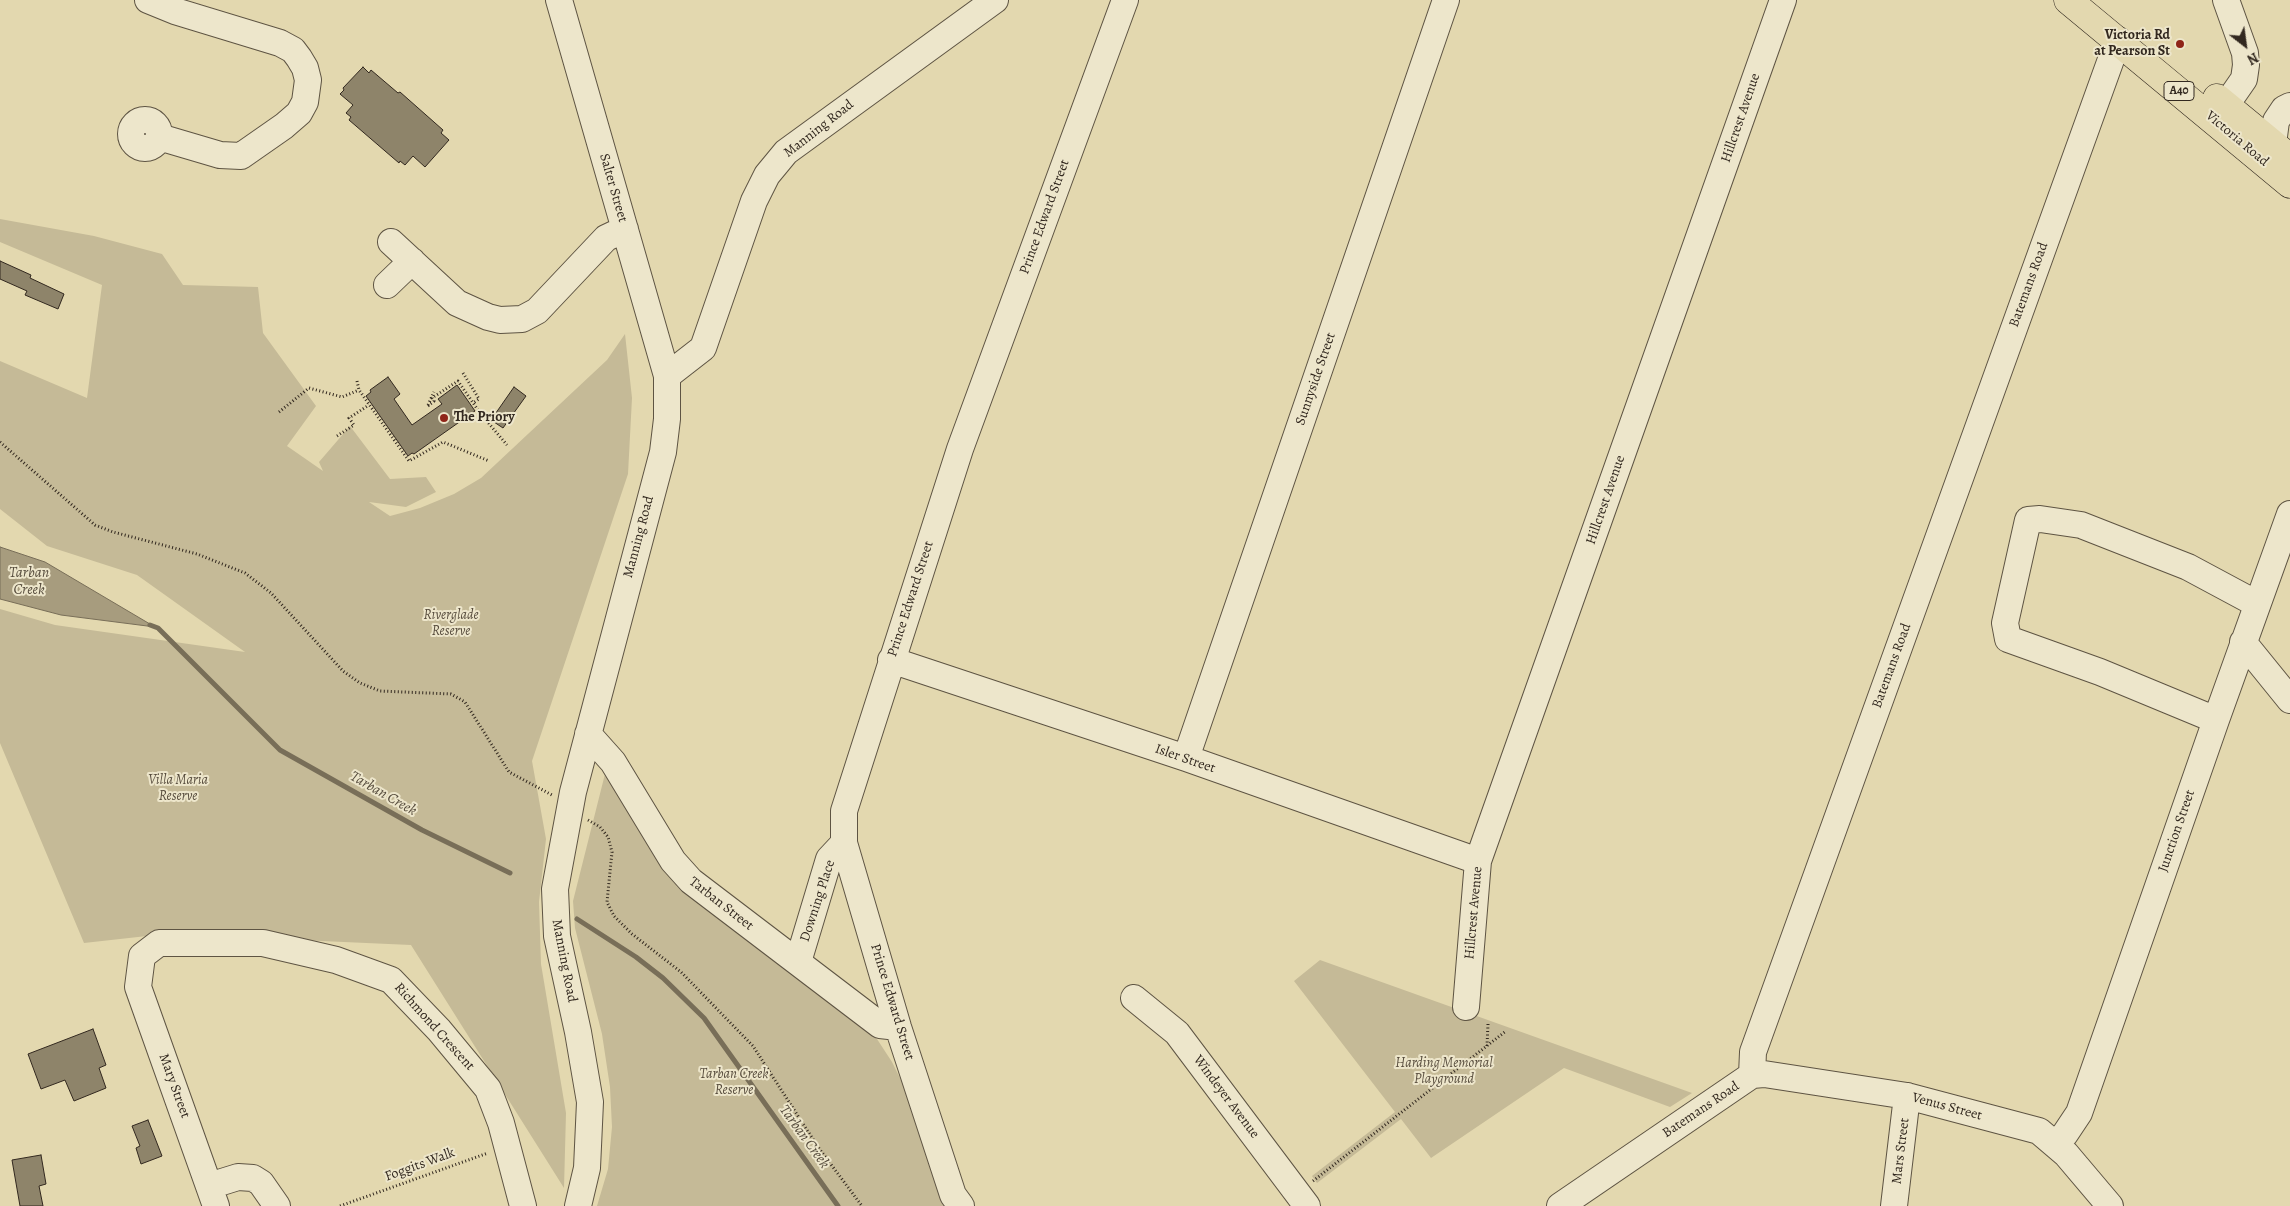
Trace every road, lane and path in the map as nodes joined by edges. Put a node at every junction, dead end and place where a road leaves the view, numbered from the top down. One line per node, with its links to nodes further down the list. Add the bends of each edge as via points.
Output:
1 (148, 0): 13 (street, via 280,43 300,58 308,80 306,102 300,113 241,156 220,155)
2 (559, 0): 16 (street, Salter Street)
3 (995, 0): 21 (street, Manning Road, via 786,152 767,174 754,201 703,348)
4 (1125, 0): 35 (street, Prince Edward Street, via 960,449)
5 (1446, 0): 39 (street, Sunnyside Street)
6 (1783, 0): 43 (street, Hillcrest Avenue)
7 (2068, 0): 10 (highway, Victoria Road / A40)
8 (2098, 0): 11 (highway, Victoria Road / A40)
9 (2226, 0): 11 (street, via 2245,53 2246,65 2244,79)
10 (2118, 40): 15 (highway, Victoria Road / A40); 52 (street, Batemans Road, via 1753,1052)
11 (2226, 105): 14 (highway, Victoria Road / A40)
12 (2290, 106): 14 (street, via 2276,121)
13 (158, 137)
14 (2282, 151)
15 (2290, 184)
16 (625, 229): 18 (street, via 606,238 537,311 522,319 500,320 457,303); 21 (street, Salter Street)
17 (390, 242): 18 (street)
18 (412, 261): 19 (street)
19 (387, 285)
20 (464, 372): 25 (path, via 480,399)
21 (667, 376): 38 (street, Manning Road, via 663,452)
22 (357, 381): 23 (path)
23 (359, 390): 26 (path); 27 (path, via 342,398 309,388)
24 (434, 392): 25 (path, via 428,406 434,401 432,398 458,381)
25 (473, 403): 30 (path)
26 (369, 405): 28 (path, via 350,418 354,425); 31 (path, via 409,461 443,442)
27 (279, 412)
28 (337, 436)
29 (0, 442): 40 (path, via 95,525 197,554 245,573 271,594 343,671 360,683 380,691 451,694 465,702 509,772 554,796)
30 (507, 446)
31 (490, 461)
32 (2290, 514): 33 (street, Junction Street)
33 (2257, 604): 34 (street, Junction Street); 37 (street, via 2188,567 2081,525 2028,520 2005,623 2008,639 2100,672)
34 (2243, 642): 36 (street); 37 (street, Junction Street)
35 (890, 660): 39 (street, Isler Street); 42 (street, Prince Edward Street, via 844,811)
36 (2290, 700)
37 (2216, 720): 54 (street, Junction Street, via 2079,1113)
38 (588, 734): 44 (street, Tarban Street, via 613,762 680,870); 61 (street, Manning Road, via 555,889 557,936 590,1102 587,1168)
39 (1186, 758): 43 (street, Isler Street)
40 (553, 803)
41 (588, 820): 62 (path, via 608,837 612,852 608,902 614,916 681,972 753,1046 818,1147)
42 (844, 843): 44 (street, Downing Place, via 829,859); 49 (street, Prince Edward Street)
43 (1478, 861): 47 (street, Hillcrest Avenue)
44 (798, 962): 49 (street, Tarban Street, via 880,1025)
45 (138, 987): 55 (street, Richmond Crescent, via 142,956 159,943 178,942 263,943 336,960 391,980 439,1030 488,1089); 56 (street, Mary Street)
46 (1134, 998): 57 (street, Windeyer Avenue, via 1177,1033)
47 (1466, 1007)
48 (1488, 1024): 51 (path)
49 (898, 1027): 63 (street, Prince Edward Street, via 953,1195)
50 (1506, 1031): 51 (path)
51 (1487, 1046): 57 (path)
52 (1752, 1075): 53 (street, Venus Street, via 1784,1076); 64 (street, Batemans Road)
53 (1907, 1096): 54 (street, Venus Street, via 2039,1131); 65 (street, Mars Street)
54 (2055, 1144): 66 (street, Venus Street)
55 (507, 1146): 59 (path, Foggits Walk); 60 (street, Richmond Crescent)
56 (213, 1196): 58 (street, Mary Street, via 238,1177 253,1178 261,1183)
57 (1303, 1199)
58 (277, 1206)
59 (340, 1206)
60 (523, 1206)
61 (578, 1206)
62 (862, 1206)
63 (962, 1206)
64 (1560, 1206)
65 (1894, 1206)
66 (2110, 1206)

